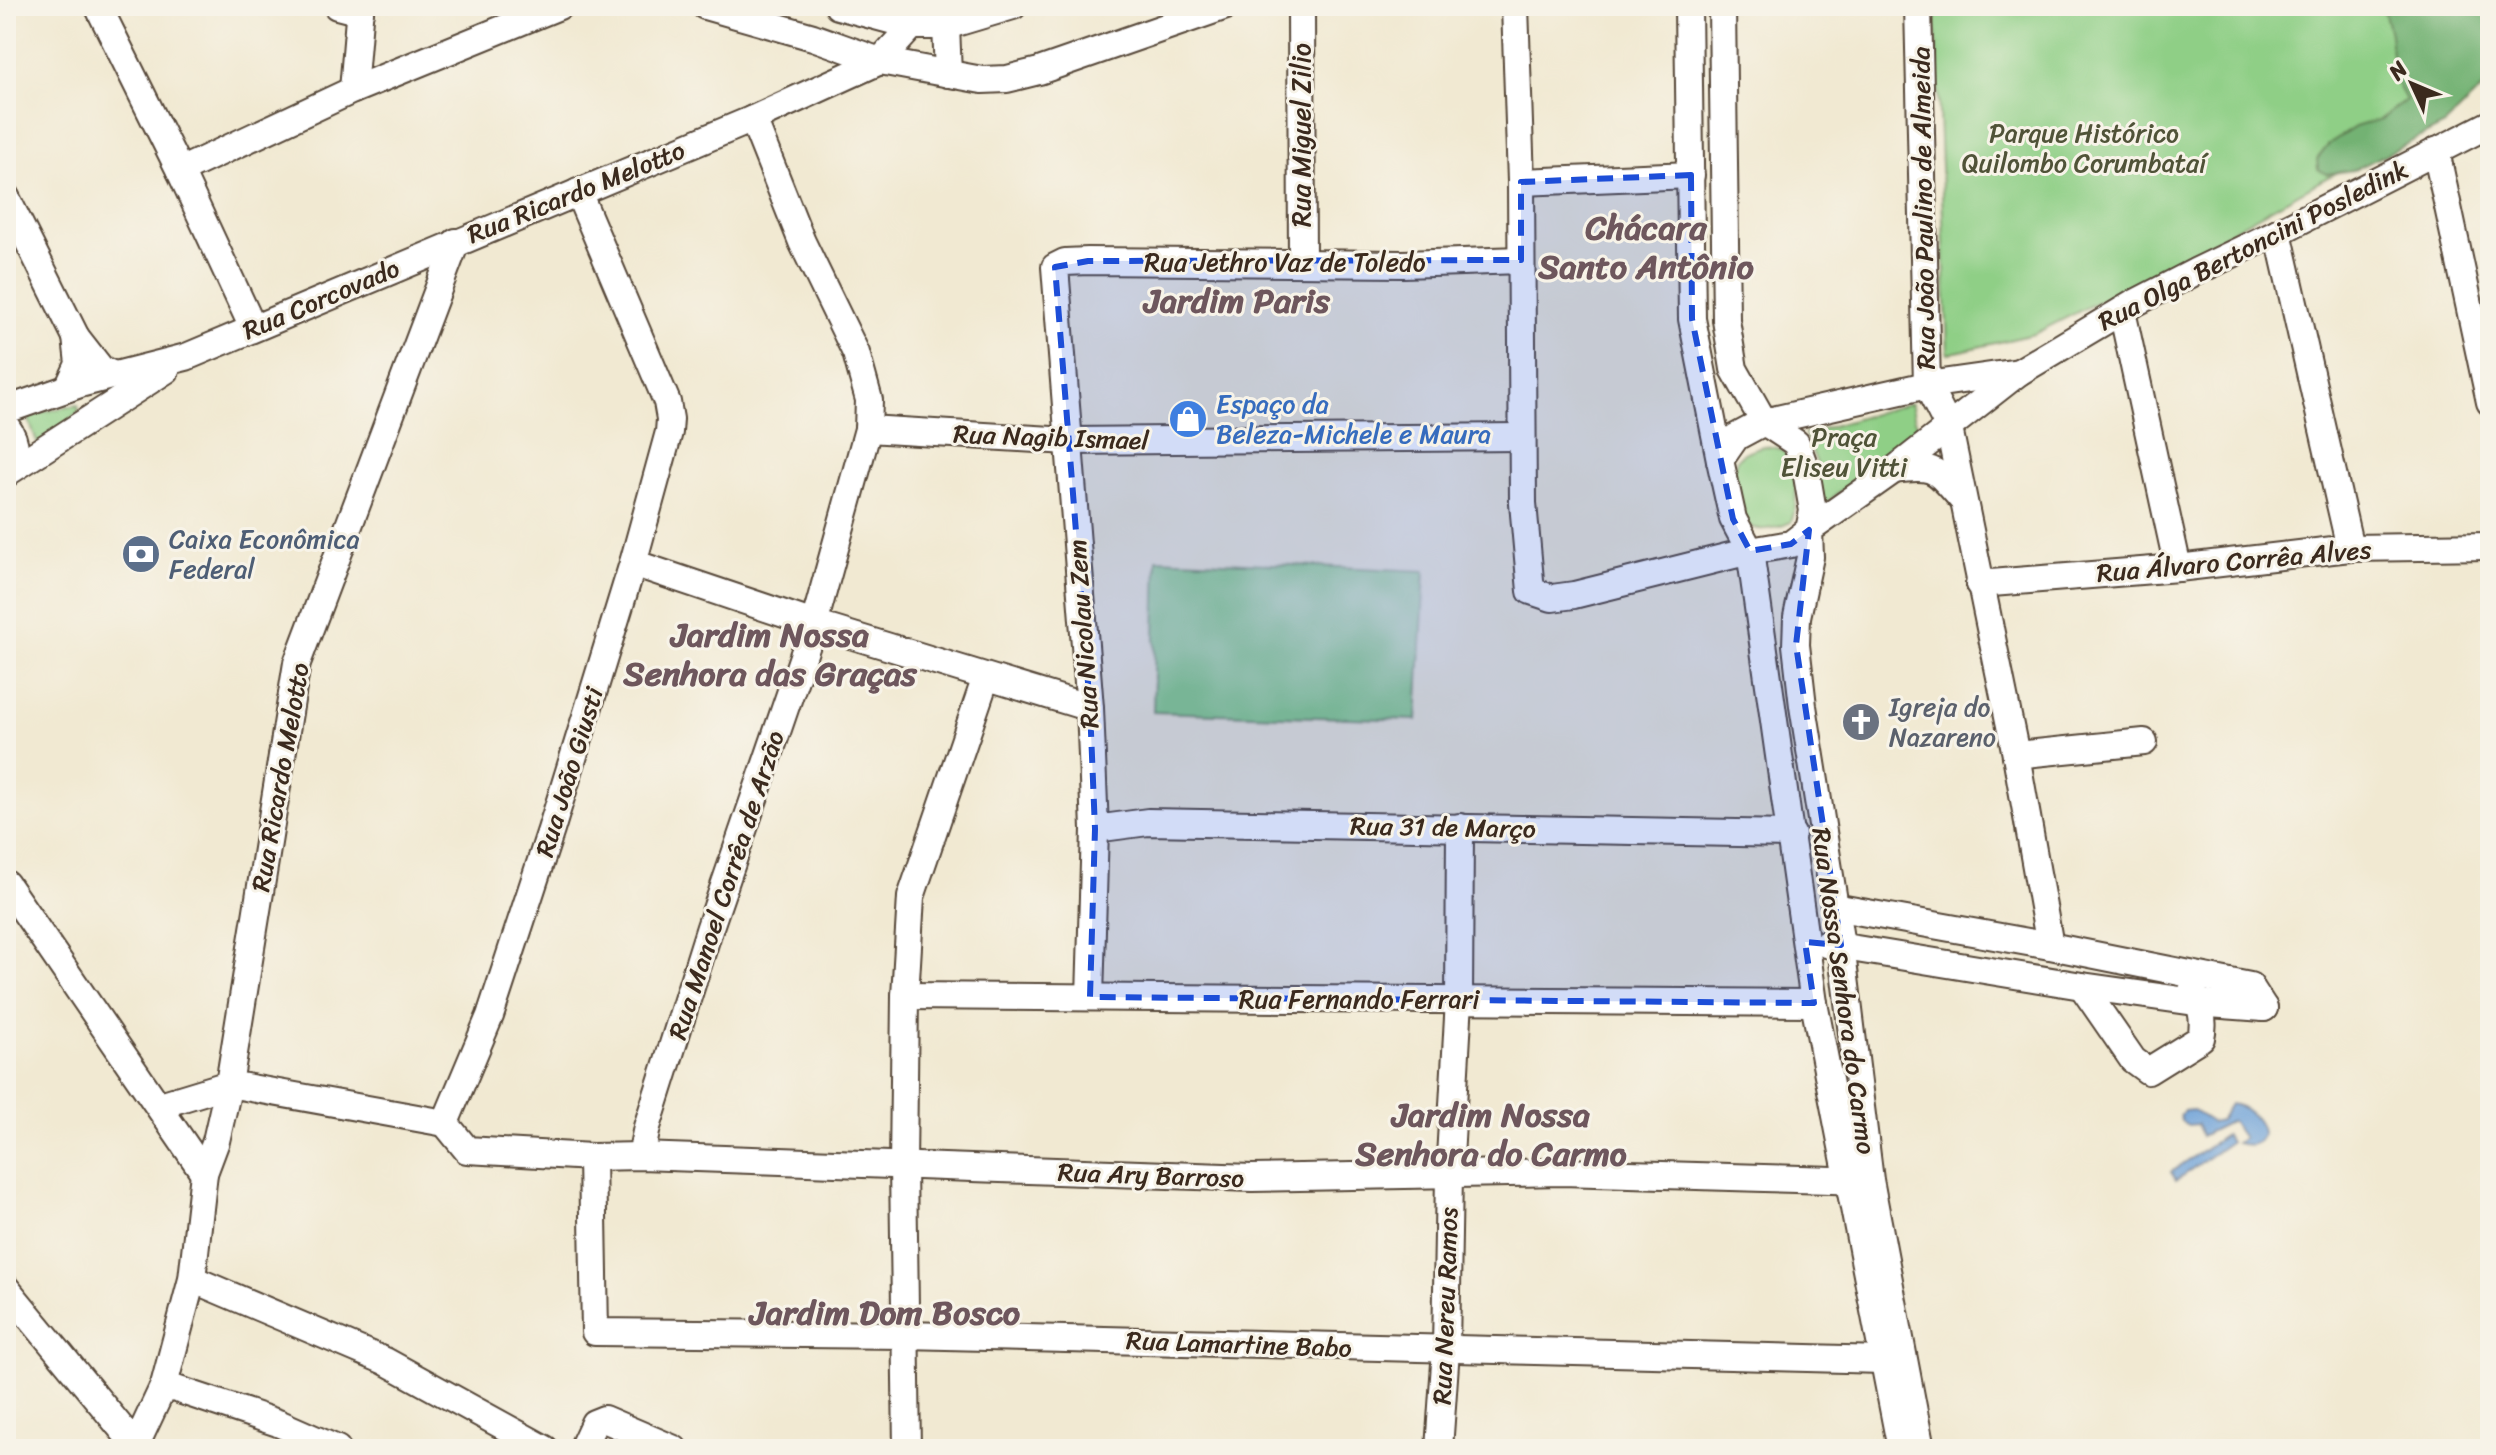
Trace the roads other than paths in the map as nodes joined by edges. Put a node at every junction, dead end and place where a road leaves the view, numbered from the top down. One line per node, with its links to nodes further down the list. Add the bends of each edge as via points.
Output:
1 (98, 6): 21 (street)
2 (559, 6): 17 (street)
3 (705, 6): 15 (street)
4 (838, 6): 13 (street)
5 (1013, 6): 14 (street)
6 (1226, 6): 16 (street, via 1007,79)
7 (1301, 6): 29 (street, Rua Miguel Zilio)
8 (1515, 6): 23 (street)
9 (1688, 6): 22 (street)
10 (1722, 6): 42 (street, via 1726,320 1734,369)
11 (1918, 6): 38 (street, Rua João Paulino de Almeida)
12 (352, 8): 17 (street)
13 (912, 26): 14 (street); 15 (street)
14 (946, 26): 16 (street)
15 (880, 61): 16 (street); 18 (street, Rua Ricardo Melotto)
16 (948, 74)
17 (353, 90): 21 (street)
18 (753, 119): 24 (street, Rua Ricardo Melotto); 45 (street, Rua Manoel Corrêa de Arzão, via 802,242 856,353 869,400)
19 (2490, 124): 20 (street, Rua Olga Bertoncini Posledink)
20 (2436, 151): 26 (street, Rua Olga Bertoncini Posledink); 35 (street)
21 (180, 171): 32 (street)
22 (1691, 175): 23 (street); 48 (street, via 1692,319)
23 (1521, 182): 28 (street)
24 (578, 192): 27 (street, Rua Ricardo Melotto); 56 (street, Rua João Giusti, via 670,419)
25 (6, 197): 33 (street)
26 (2278, 232): 31 (street, Rua Olga Bertoncini Posledink); 54 (street)
27 (456, 242): 32 (street, Rua Corcovado); 79 (street, Rua Ricardo Melotto, via 297,663)
28 (1521, 260): 29 (street, Rua Jethro Vaz de Toledo); 46 (street)
29 (1302, 263): 30 (street, Rua Jethro Vaz de Toledo, via 1088,261 1059,264)
30 (1054, 272): 47 (street, Rua Nicolau Zem)
31 (2122, 311): 36 (street, Rua Olga Bertoncini Posledink); 57 (street)
32 (253, 328): 34 (street, Rua Corcovado)
33 (76, 337): 37 (street, via 101,369); 39 (street, via 79,364)
34 (186, 357): 37 (street, Rua Corcovado); 50 (street, Rua Corcovado)
35 (2486, 360): 40 (street)
36 (2019, 372): 38 (street); 44 (street)
37 (114, 375): 39 (street, Rua Corcovado)
38 (1927, 385): 42 (street); 44 (street, Rua João Paulino de Almeida)
39 (68, 388): 41 (street, Rua Corcovado)
40 (2490, 402)
41 (6, 410)
42 (1764, 422): 48 (street, via 1736,437); 52 (street, via 1796,443 1802,457 1813,511)
43 (6, 426): 50 (street, via 15,446)
44 (1949, 428): 49 (street); 51 (street, Rua João Paulino de Almeida)
45 (868, 429): 47 (street, Rua Nagib Ismael); 59 (street, Rua Manoel Corrêa de Arzão)
46 (1521, 437): 47 (street, Rua Nagib Ismael); 55 (street, via 1531,591 1552,598)
47 (1069, 441): 61 (street, Rua Nicolau Zem)
48 (1720, 460): 55 (street, via 1730,512)
49 (1894, 470): 51 (street, via 1936,470); 52 (street)
50 (7, 473)
51 (1962, 499): 58 (street, Rua João Paulino de Almeida)
52 (1809, 530): 55 (street, via 1791,544); 68 (street, Rua Nossa Senhora do Carmo, via 1810,557 1796,645)
53 (2490, 546): 54 (street, Rua Álvaro Corrêa Alves)
54 (2350, 548): 57 (street, Rua Álvaro Corrêa Alves)
55 (1750, 551): 66 (street, Rua Nossa Senhora do Carmo)
56 (633, 563): 59 (street); 81 (street, Rua João Giusti, via 490,1016)
57 (2178, 568): 58 (street, Rua Álvaro Corrêa Alves)
58 (1979, 584): 63 (street, Rua João Paulino de Almeida)
59 (814, 624): 60 (street); 82 (street, Rua Manoel Corrêa de Arzão, via 710,927)
60 (986, 677): 61 (street); 74 (street, via 911,897)
61 (1090, 708): 65 (street, Rua Nicolau Zem)
62 (2144, 742): 63 (street)
63 (2016, 755): 71 (street, Rua João Paulino de Almeida)
64 (1460, 827): 65 (street, Rua 31 de Março, via 1148,822); 66 (street, Rua 31 de Março); 76 (street, Rua Nereu Ramos)
65 (1095, 829): 75 (street, Rua Nicolau Zem)
66 (1792, 834): 69 (street, Rua Nossa Senhora do Carmo)
67 (6, 884): 80 (street)
68 (1834, 907): 70 (street, Rua Nossa Senhora do Carmo); 71 (street)
69 (1803, 928): 70 (street, via 1824,944); 77 (street, Rua Nossa Senhora do Carmo)
70 (1841, 945): 73 (street); 87 (street, Rua Nossa Senhora do Carmo)
71 (2050, 946): 72 (street)
72 (2184, 973): 78 (street); 78 (street, via 2250,986 2264,1008)
73 (2082, 986): 78 (street); 78 (street, via 2133,1060 2148,1071 2201,1038)
74 (905, 996): 75 (street, Rua Fernando Ferrari); 84 (street)
75 (1090, 997): 76 (street, Rua Fernando Ferrari)
76 (1459, 1000): 77 (street, Rua Fernando Ferrari); 86 (street, Rua Nereu Ramos)
77 (1814, 1003): 87 (street, Rua Nossa Senhora do Carmo)
78 (2200, 1003)
79 (229, 1084): 80 (street); 81 (street); 85 (street, Rua Ricardo Melotto)
80 (160, 1105): 85 (street)
81 (445, 1123): 83 (street, Rua Ary Barroso, via 467,1150)
82 (641, 1156): 83 (street, Rua Ary Barroso); 84 (street, Rua Ary Barroso)
83 (592, 1157): 90 (street, Rua Lamartine Babo, via 595,1332)
84 (903, 1166): 86 (street, Rua Ary Barroso, via 1252,1178); 90 (street)
85 (204, 1173): 88 (street, Rua Ricardo Melotto)
86 (1449, 1175): 87 (street, Rua Ary Barroso, via 1562,1172); 91 (street, Rua Nereu Ramos)
87 (1860, 1181): 92 (street, Rua Nossa Senhora do Carmo); 102 (street, Rua Nossa Senhora do Carmo)
88 (192, 1279): 93 (street, Rua Ricardo Melotto); 96 (street, via 385,1361)
89 (6, 1288): 94 (street)
90 (905, 1335): 91 (street, Rua Lamartine Babo); 99 (street)
91 (1446, 1349): 92 (street, Rua Lamartine Babo); 100 (street, Rua Nereu Ramos)
92 (1883, 1360): 101 (street, Rua Nossa Senhora do Carmo)
93 (164, 1385): 94 (street, Rua Ricardo Melotto); 95 (street)
94 (135, 1448)
95 (337, 1449)
96 (545, 1449)
97 (582, 1449): 98 (street, via 594,1423 608,1420)
98 (674, 1449)
99 (907, 1449)
100 (1439, 1449)
101 (1901, 1449)
102 (1921, 1449)

